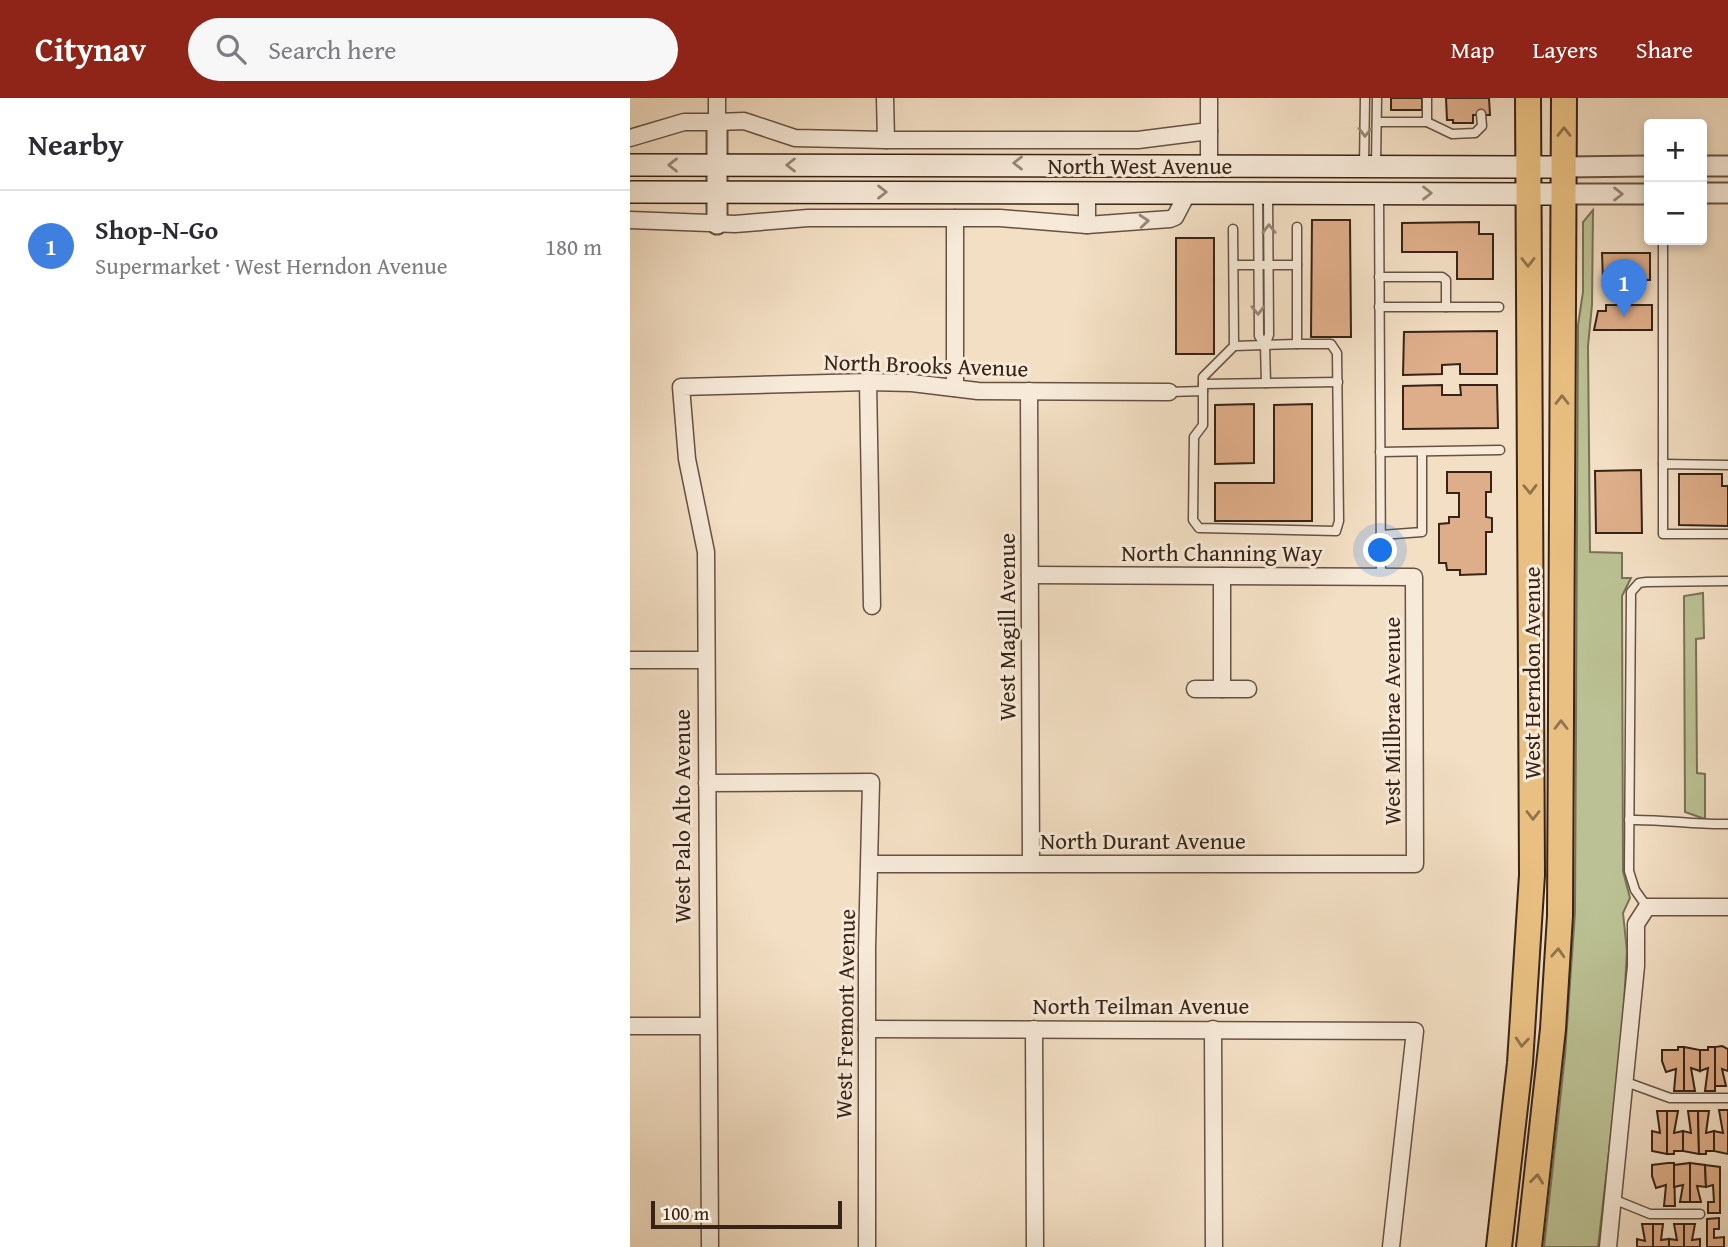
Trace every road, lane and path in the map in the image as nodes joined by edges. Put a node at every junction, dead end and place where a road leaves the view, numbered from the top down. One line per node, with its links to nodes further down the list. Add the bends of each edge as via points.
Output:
1 (717, 98): 10 (street)
2 (885, 98): 15 (street)
3 (1209, 98): 13 (street)
4 (1365, 98): 20 (lane, one-way to 20)
5 (1377, 98): 11 (lane)
6 (1427, 98): 12 (lane)
7 (1528, 98): 21 (main road, West Herndon Avenue)
8 (1564, 98): 25 (main road, West Herndon Avenue, one-way to 8)
9 (1481, 114): 12 (lane, via 1482,126 1475,133 1452,134)
10 (716, 122): 14 (street, via 684,122); 15 (street, via 744,121 795,138); 17 (street)
11 (1377, 122): 12 (lane); 20 (lane)
12 (1427, 122)
13 (1209, 131): 15 (street, via 1138,140); 18 (street)
14 (630, 138)
15 (886, 140)
16 (630, 165): 17 (main road, North West Avenue, one-way to 16)
17 (716, 165): 18 (main road, North West Avenue, one-way to 17); 30 (street)
18 (1209, 165): 19 (main road, North West Avenue); 27 (main road, via 1208,172 1197,180 1110,180)
19 (1303, 165): 20 (main road, North West Avenue); 28 (main road, via 1268,178 1226,180)
20 (1370, 165): 21 (main road, North West Avenue); 29 (main road, via 1373,172 1364,176 1294,181)
21 (1529, 165): 25 (main road, North West Avenue); 32 (main road, West Herndon Avenue)
22 (1644, 166): 25 (street, North West Avenue)
23 (1707, 166): 24 (street)
24 (1728, 166)
25 (1564, 167): 36 (main road, West Herndon Avenue)
26 (630, 192): 30 (main road, North West Avenue)
27 (1087, 192): 30 (main road, North West Avenue, one-way to 27); 35 (main road, North West Avenue); 41 (street)
28 (1216, 192): 29 (main road, North West Avenue); 35 (main road, North West Avenue)
29 (1263, 192): 31 (main road, North West Avenue); 46 (lane); 47 (lane, one-way to 29)
30 (716, 193): 40 (street)
31 (1380, 193): 32 (main road, North West Avenue, one-way to 32); 49 (lane)
32 (1528, 193): 36 (main road, North West Avenue); 104 (main road, West Herndon Avenue, one-way to 104, via 1532,888 1520,1063)
33 (1707, 193): 34 (street)
34 (1728, 193)
35 (1187, 194): 41 (street, one-way to 35, via 1170,219)
36 (1564, 194): 37 (street, North West Avenue, one-way to 37); 105 (main road, West Herndon Avenue, one-way to 36, via 1552,1040 1560,916)
37 (1644, 194)
38 (955, 218): 40 (street, via 808,218); 41 (street); 60 (street)
39 (630, 220): 40 (street)
40 (716, 224)
41 (1087, 225)
42 (1297, 227): 48 (lane)
43 (1233, 229): 45 (lane)
44 (1663, 245): 67 (lane)
45 (1234, 265): 46 (lane); 55 (lane)
46 (1258, 265): 47 (lane); 54 (lane, one-way to 54, via 1259,336)
47 (1269, 265): 48 (lane); 54 (lane)
48 (1297, 265): 53 (lane)
49 (1379, 277): 50 (lane); 51 (lane, via 1443,277)
50 (1379, 307): 51 (lane); 66 (lane)
51 (1446, 307): 52 (lane)
52 (1499, 307)
53 (1297, 344): 54 (lane); 57 (lane, via 1331,344 1337,353)
54 (1265, 345): 55 (lane); 58 (lane)
55 (1234, 346): 61 (lane, via 1203,377)
56 (868, 382): 59 (street, North Brooks Avenue); 60 (street, North Brooks Avenue); 76 (street)
57 (1338, 382): 58 (lane); 61 (lane, via 1336,531 1199,528 1193,520 1194,437 1203,425)
58 (1266, 383): 61 (lane)
59 (681, 387): 78 (street, West Palo Alto Avenue, via 687,458 706,552)
60 (955, 388): 62 (street, North Brooks Avenue)
61 (1203, 388): 63 (lane)
62 (1029, 391): 63 (street, North Brooks Avenue); 71 (street, West Magill Avenue)
63 (1169, 391)
64 (1500, 450): 65 (lane)
65 (1422, 452): 66 (lane); 70 (lane, via 1422,532)
66 (1380, 453): 70 (lane)
67 (1664, 464): 68 (lane); 69 (lane, via 1663,534)
68 (1728, 465)
69 (1728, 534)
70 (1381, 535): 73 (lane)
71 (1030, 575): 72 (street, North Channing Way); 85 (street, West Magill Avenue)
72 (1222, 576): 73 (street, North Channing Way); 80 (street)
73 (1381, 577): 74 (street, North Channing Way)
74 (1414, 577): 87 (street, West Millbrae Avenue)
75 (1728, 581): 83 (lane, via 1646,582 1631,592)
76 (872, 606)
77 (630, 660): 78 (street)
78 (706, 660): 82 (street, West Palo Alto Avenue)
79 (1195, 689): 80 (street)
80 (1222, 689): 81 (street)
81 (1248, 689)
82 (707, 783): 86 (street, West Fremont Avenue, via 871,782); 90 (street, West Palo Alto Avenue)
83 (1629, 820): 84 (lane); 88 (lane, via 1630,881)
84 (1728, 824)
85 (1031, 863): 86 (street, North Durant Avenue); 87 (street, North Durant Avenue)
86 (871, 864): 94 (street, West Fremont Avenue)
87 (1415, 864)
88 (1647, 907): 89 (street); 95 (street, via 1636,924)
89 (1728, 907)
90 (708, 1026): 91 (street); 99 (street, West Palo Alto Avenue)
91 (630, 1027)
92 (1034, 1028): 93 (street, North Teilman Avenue); 94 (street, North Teilman Avenue); 101 (street)
93 (1213, 1028): 102 (street); 103 (street, North Teilman Avenue, via 1415,1031)
94 (867, 1029): 100 (street, West Fremont Avenue)
95 (1626, 1082): 96 (lane, via 1670,1098); 97 (street)
96 (1728, 1098)
97 (1613, 1199): 98 (lane, via 1650,1214); 106 (street)
98 (1700, 1214)
99 (710, 1247)
100 (867, 1247)
101 (1035, 1247)
102 (1214, 1247)
103 (1391, 1247)
104 (1499, 1247)
105 (1529, 1247)
106 (1608, 1247)

